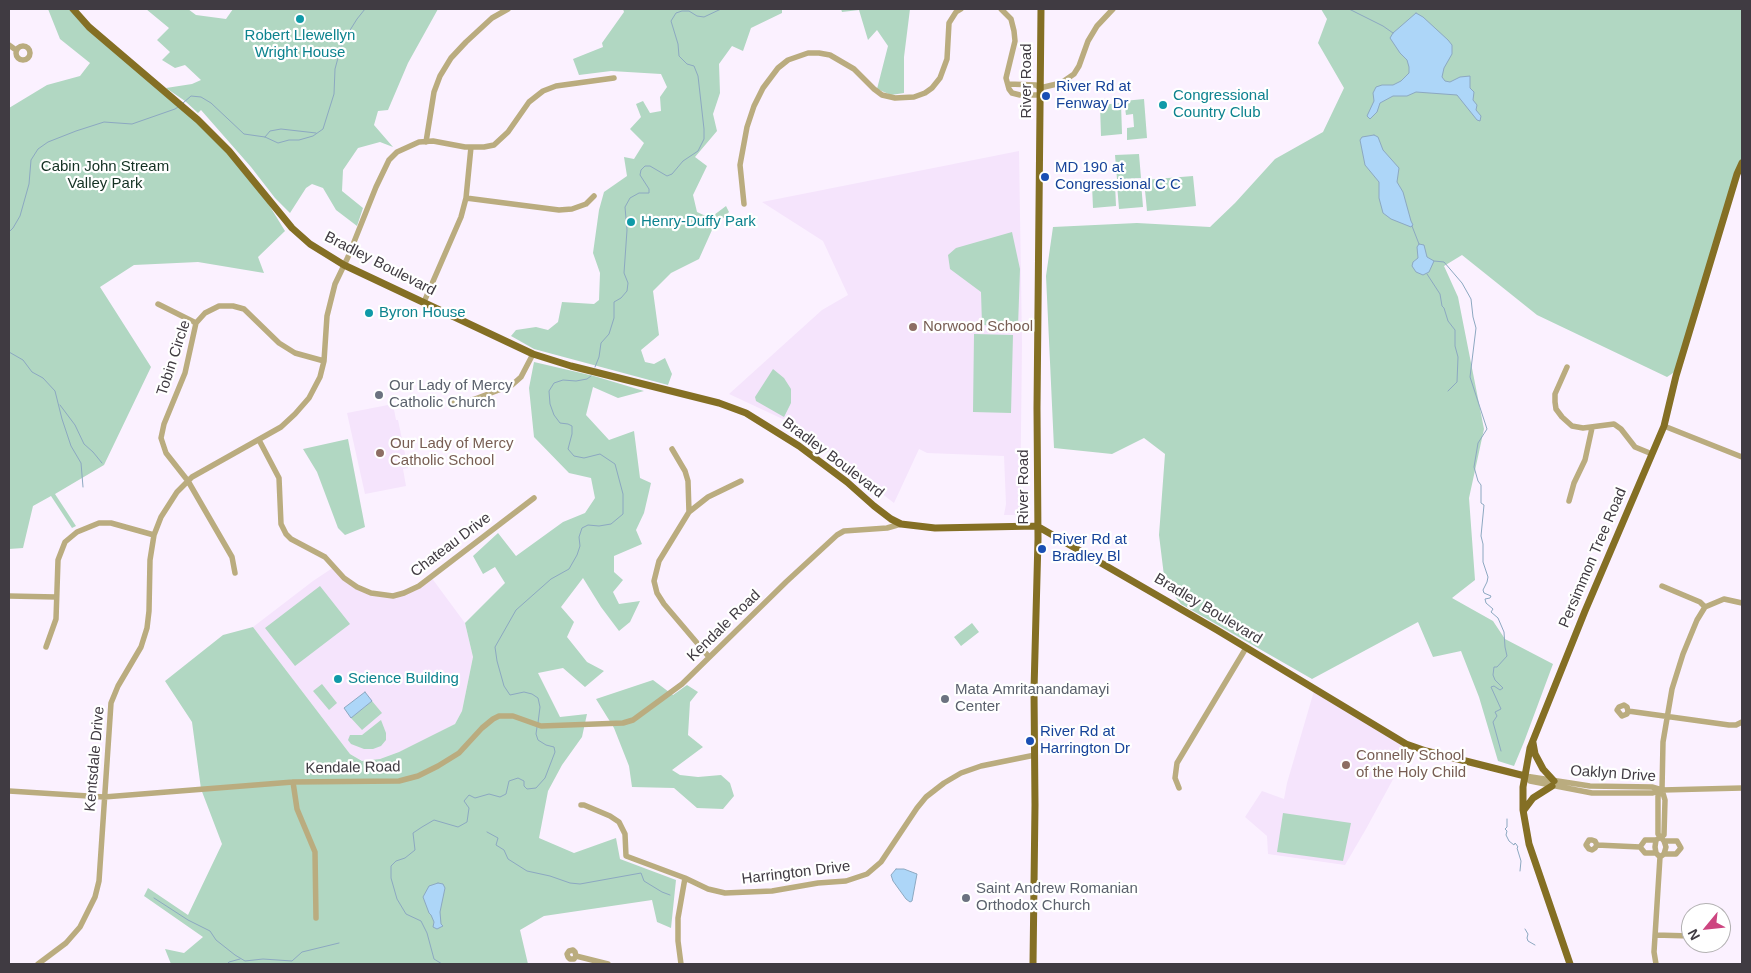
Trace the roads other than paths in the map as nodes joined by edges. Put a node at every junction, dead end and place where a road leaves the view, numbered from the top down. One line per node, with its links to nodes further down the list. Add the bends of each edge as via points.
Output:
1 (73, 9): 18 (main road, Bradley Boulevard, via 103,40 198,120 239,161 292,228 310,244)
2 (508, 9): 12 (street, via 492,18 451,58 434,92)
3 (961, 9): 17 (street, via 949,23 947,60 940,78 932,88 914,97 882,95 854,69 819,52 788,60 778,68 763,88 747,127 740,165)
4 (1001, 9): 10 (street, via 1011,19 1014,31)
5 (1041, 9): 11 (main road, River Road)
6 (1113, 9): 11 (street, via 1097,26 1074,74)
7 (9, 45): 8 (street)
8 (16, 50)
9 (614, 78): 13 (street, via 556,86 543,91 529,102 494,145)
10 (1008, 84): 11 (street, via 1036,85); 11 (street, via 1012,93)
11 (1040, 92): 38 (main road, River Road)
12 (426, 142): 13 (street); 18 (street, Kentsdale Drive, via 406,147 389,160)
13 (471, 147): 16 (street)
14 (1742, 163): 26 (main road, Persimmon Tree Road, via 1676,376)
15 (594, 196): 16 (street, via 586,204 559,210)
16 (466, 198): 19 (street, via 457,229)
17 (744, 204)
18 (344, 265): 19 (main road, Bradley Boulevard); 23 (street, Kentsdale Drive, via 329,304)
19 (424, 302): 22 (main road, Bradley Boulevard)
20 (158, 304): 21 (street)
21 (196, 324): 23 (street, Tobin Circle, via 219,306 244,309 278,344 295,353); 32 (street, Tobin Circle, via 185,373 161,438 166,453)
22 (533, 354): 25 (street, via 521,377 512,385 462,403); 37 (main road, Bradley Boulevard, via 746,413 798,446)
23 (324, 361): 28 (street, Kentsdale Drive, via 315,388 303,406 281,427)
24 (1567, 367): 27 (street, via 1555,394 1556,409 1572,426)
25 (452, 402)
26 (1664, 426): 30 (main road, Persimmon Tree Road); 31 (street)
27 (1592, 428): 30 (street, via 1614,424 1635,447); 35 (street, via 1585,460)
28 (259, 440): 32 (street, Kentsdale Drive); 34 (street, Chateau Drive, via 280,478 281,524 286,534 325,557 357,587 372,593 393,596 418,586)
29 (672, 449): 36 (street, via 688,481)
30 (1652, 454): 52 (main road, Persimmon Tree Road)
31 (1742, 457)
32 (188, 481): 39 (street, Kentsdale Drive, via 169,502); 40 (street, via 232,557)
33 (741, 481): 36 (street, via 708,497)
34 (534, 498)
35 (1569, 501)
36 (689, 512): 48 (street, via 659,561 654,581 664,604)
37 (902, 524): 38 (main road, Bradley Boulevard, via 935,528); 48 (street, Kendale Road, via 840,534)
38 (1037, 526): 47 (main road, Bradley Boulevard); 53 (main road, River Road)
39 (154, 534): 43 (street, via 111,523 99,523 77,532 61,550); 61 (street, Kentsdale Drive, via 148,628 111,703)
40 (235, 573)
41 (1662, 586): 45 (street)
42 (9, 596): 43 (street)
43 (56, 597): 46 (street, via 56,619)
44 (1742, 603): 45 (street, via 1724,599)
45 (1706, 607): 50 (street, via 1683,654)
46 (46, 647)
47 (1246, 648): 54 (main road, Bradley Boulevard, via 1406,744); 57 (street, via 1177,763 1175,778)
48 (709, 657): 55 (street, Kendale Road, via 682,684 633,720 539,726 513,716 502,716 482,728 459,753 407,780)
49 (1628, 711): 50 (street)
50 (1666, 716): 51 (street, via 1736,725); 59 (street)
51 (1742, 722)
52 (1533, 742): 54 (main road, Persimmon Tree Road); 56 (main road, via 1535,754)
53 (1035, 755): 68 (street, Harrington Drive, via 980,766 944,783 917,808 881,862 855,879 772,891 725,893); 76 (main road, River Road)
54 (1525, 776): 56 (street, Oaklyn Drive, via 1530,781); 63 (main road, Persimmon Tree Road)
55 (294, 782): 61 (street, Kendale Road); 69 (street, via 297,809 314,852)
56 (1553, 783): 59 (street, Oaklyn Drive, via 1592,794 1652,794); 63 (main road)
57 (1178, 788)
58 (1742, 788): 59 (street, Oaklyn Drive)
59 (1662, 790): 64 (street, via 1658,796)
60 (9, 791): 61 (street, Kendale Road)
61 (104, 797): 73 (street, Kentsdale Drive, via 95,897 80,928)
62 (580, 805): 68 (street, Harrington Drive, via 584,804 619,822 625,834 626,856)
63 (1523, 810): 77 (main road, Persimmon Tree Road, via 1529,844)
64 (1660, 840): 66 (street, via 1645,840); 67 (street, via 1655,847); 67 (street, via 1666,847); 67 (street, via 1677,842 1681,848 1676,854)
65 (1596, 845): 66 (street)
66 (1640, 847): 67 (street, via 1645,853)
67 (1660, 855): 70 (street)
68 (685, 878): 75 (street, via 678,918)
69 (316, 918)
70 (1655, 935): 71 (street); 78 (street)
71 (1681, 936)
72 (576, 956): 74 (street)
73 (38, 964)
74 (608, 964)
75 (681, 964)
76 (1033, 964)
77 (1570, 964)
78 (1656, 964)

